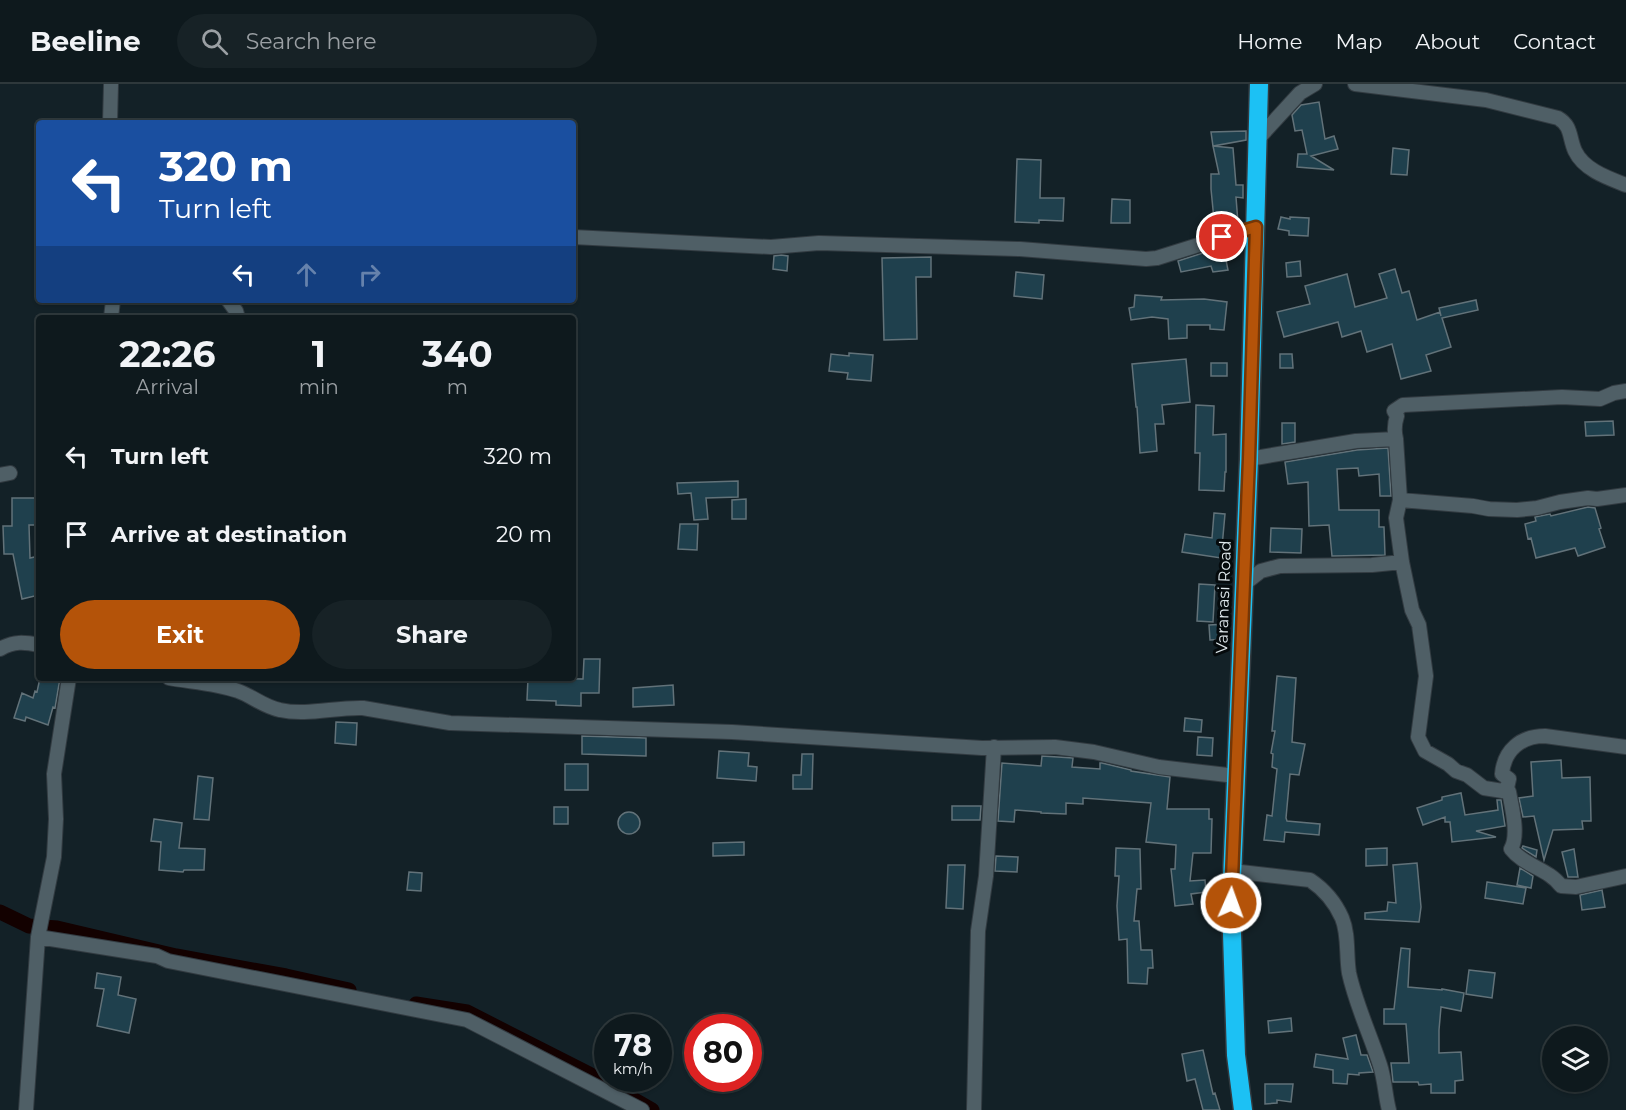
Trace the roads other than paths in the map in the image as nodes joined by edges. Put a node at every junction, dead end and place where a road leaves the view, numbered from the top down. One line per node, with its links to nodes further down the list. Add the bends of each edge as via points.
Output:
1 (111, 84): 5 (street)
2 (1258, 84): 6 (highway, Varanasi Road)
3 (1315, 84): 6 (street, via 1300,93)
4 (1355, 84): 7 (street, via 1486,100 1558,118 1570,129 1581,159 1600,175)
5 (110, 120)
6 (1256, 141): 8 (highway, Varanasi Road)
7 (1626, 185)
8 (1256, 227): 9 (street, via 1157,258 1137,260 1020,249 819,243 764,247); 12 (highway, Varanasi Road)
9 (576, 237)
10 (1626, 391): 11 (street, via 1600,399 1562,397 1402,405 1394,411)
11 (1396, 439): 12 (street, via 1356,441); 14 (street)
12 (1249, 459): 16 (highway, Varanasi Road)
13 (1626, 495): 14 (street, via 1516,510)
14 (1400, 500): 15 (street, via 1396,518)
15 (1402, 562): 16 (street, via 1280,566 1261,571); 25 (street, via 1419,625 1426,676 1418,737 1430,755 1484,788)
16 (1243, 585): 24 (highway, Varanasi Road)
17 (36, 645): 18 (street, via 18,642)
18 (0, 649)
19 (69, 681): 28 (street, via 54,774 54,857)
20 (203, 681): 21 (street)
21 (237, 684): 22 (street, via 272,708 290,711 363,708 450,723 732,732)
22 (994, 747): 24 (street, via 1075,749 1159,767); 31 (street, via 986,876 978,931)
23 (1626, 747): 25 (street, via 1545,736 1526,738 1512,749 1503,766)
24 (1236, 776): 26 (highway, Varanasi Road)
25 (1509, 792): 27 (street, via 1514,835 1511,849 1516,856 1561,886 1576,887)
26 (1232, 871): 32 (highway, Varanasi Road, via 1236,1055); 33 (street, via 1310,880 1337,908 1344,922 1351,981 1385,1080)
27 (1626, 876)
28 (38, 937): 29 (street); 30 (street, via 157,956 467,1020)
29 (26, 1110)
30 (642, 1110)
31 (974, 1110)
32 (1243, 1110)
33 (1389, 1110)

